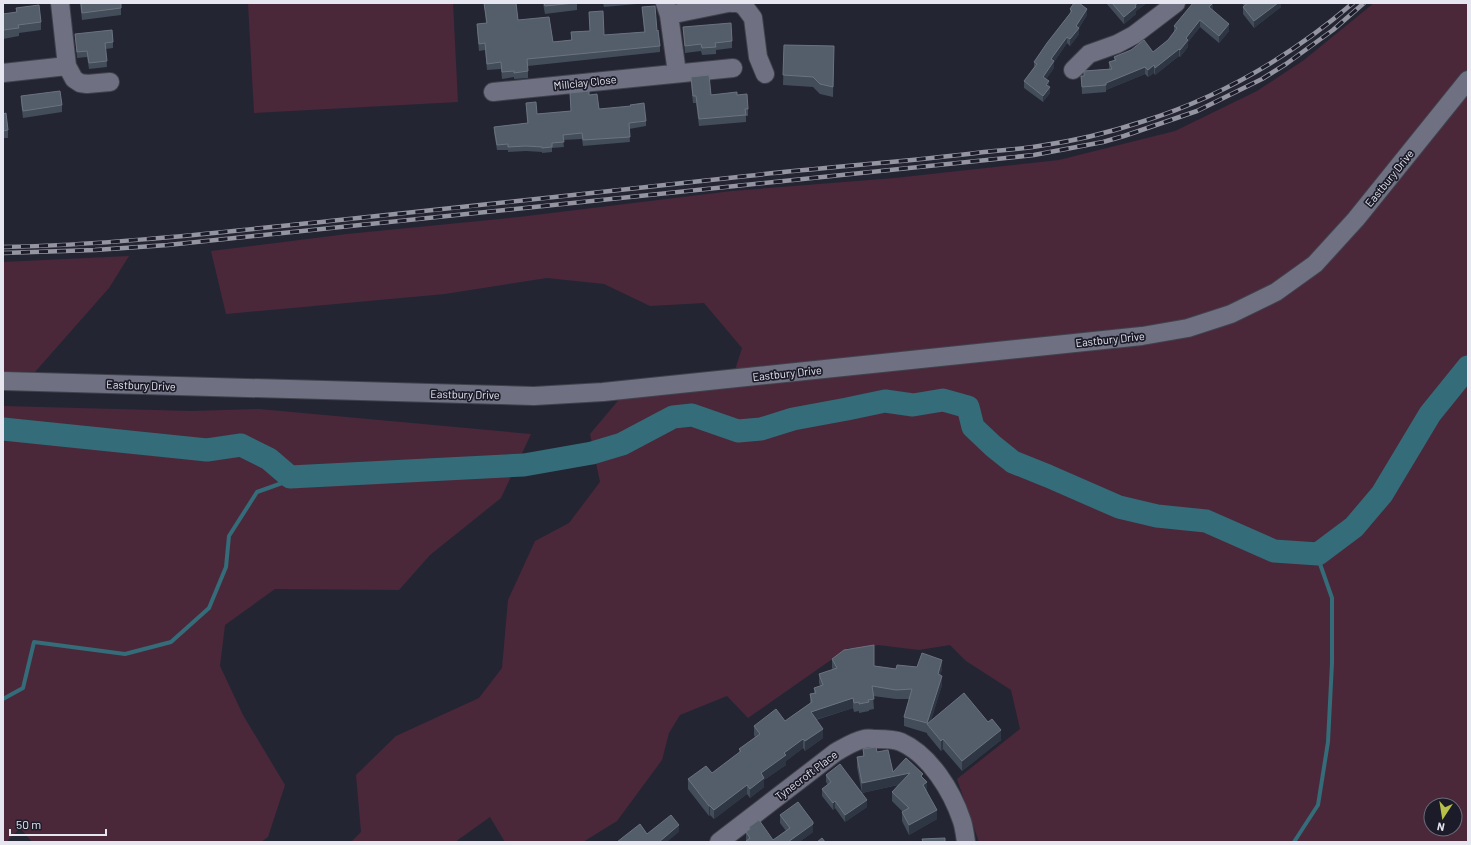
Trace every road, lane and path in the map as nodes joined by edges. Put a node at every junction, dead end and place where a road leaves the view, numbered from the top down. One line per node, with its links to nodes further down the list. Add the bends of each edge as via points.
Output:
1 (60, 3): 5 (street)
2 (1176, 3): 7 (street, via 1134,35 1089,54)
3 (726, 4): 4 (street); 10 (street, via 738,3 744,6 753,18 758,57)
4 (667, 9): 9 (street)
5 (66, 66): 8 (street); 12 (street, via 74,79 80,83)
6 (733, 68): 9 (street, Millclay Close)
7 (1073, 70)
8 (3, 73)
9 (677, 73): 13 (street, Millclay Close)
10 (765, 74)
11 (1468, 80): 14 (street, Eastbury Drive, via 1356,219 1315,264 1276,292 1231,314 1188,328 1142,336 603,392 534,396)
12 (110, 82)
13 (492, 92)
14 (3, 381)
15 (718, 842): 16 (street, Tynecroft Place, via 836,752 864,739 882,739 899,742 914,750 941,779 954,801)
16 (966, 842)

